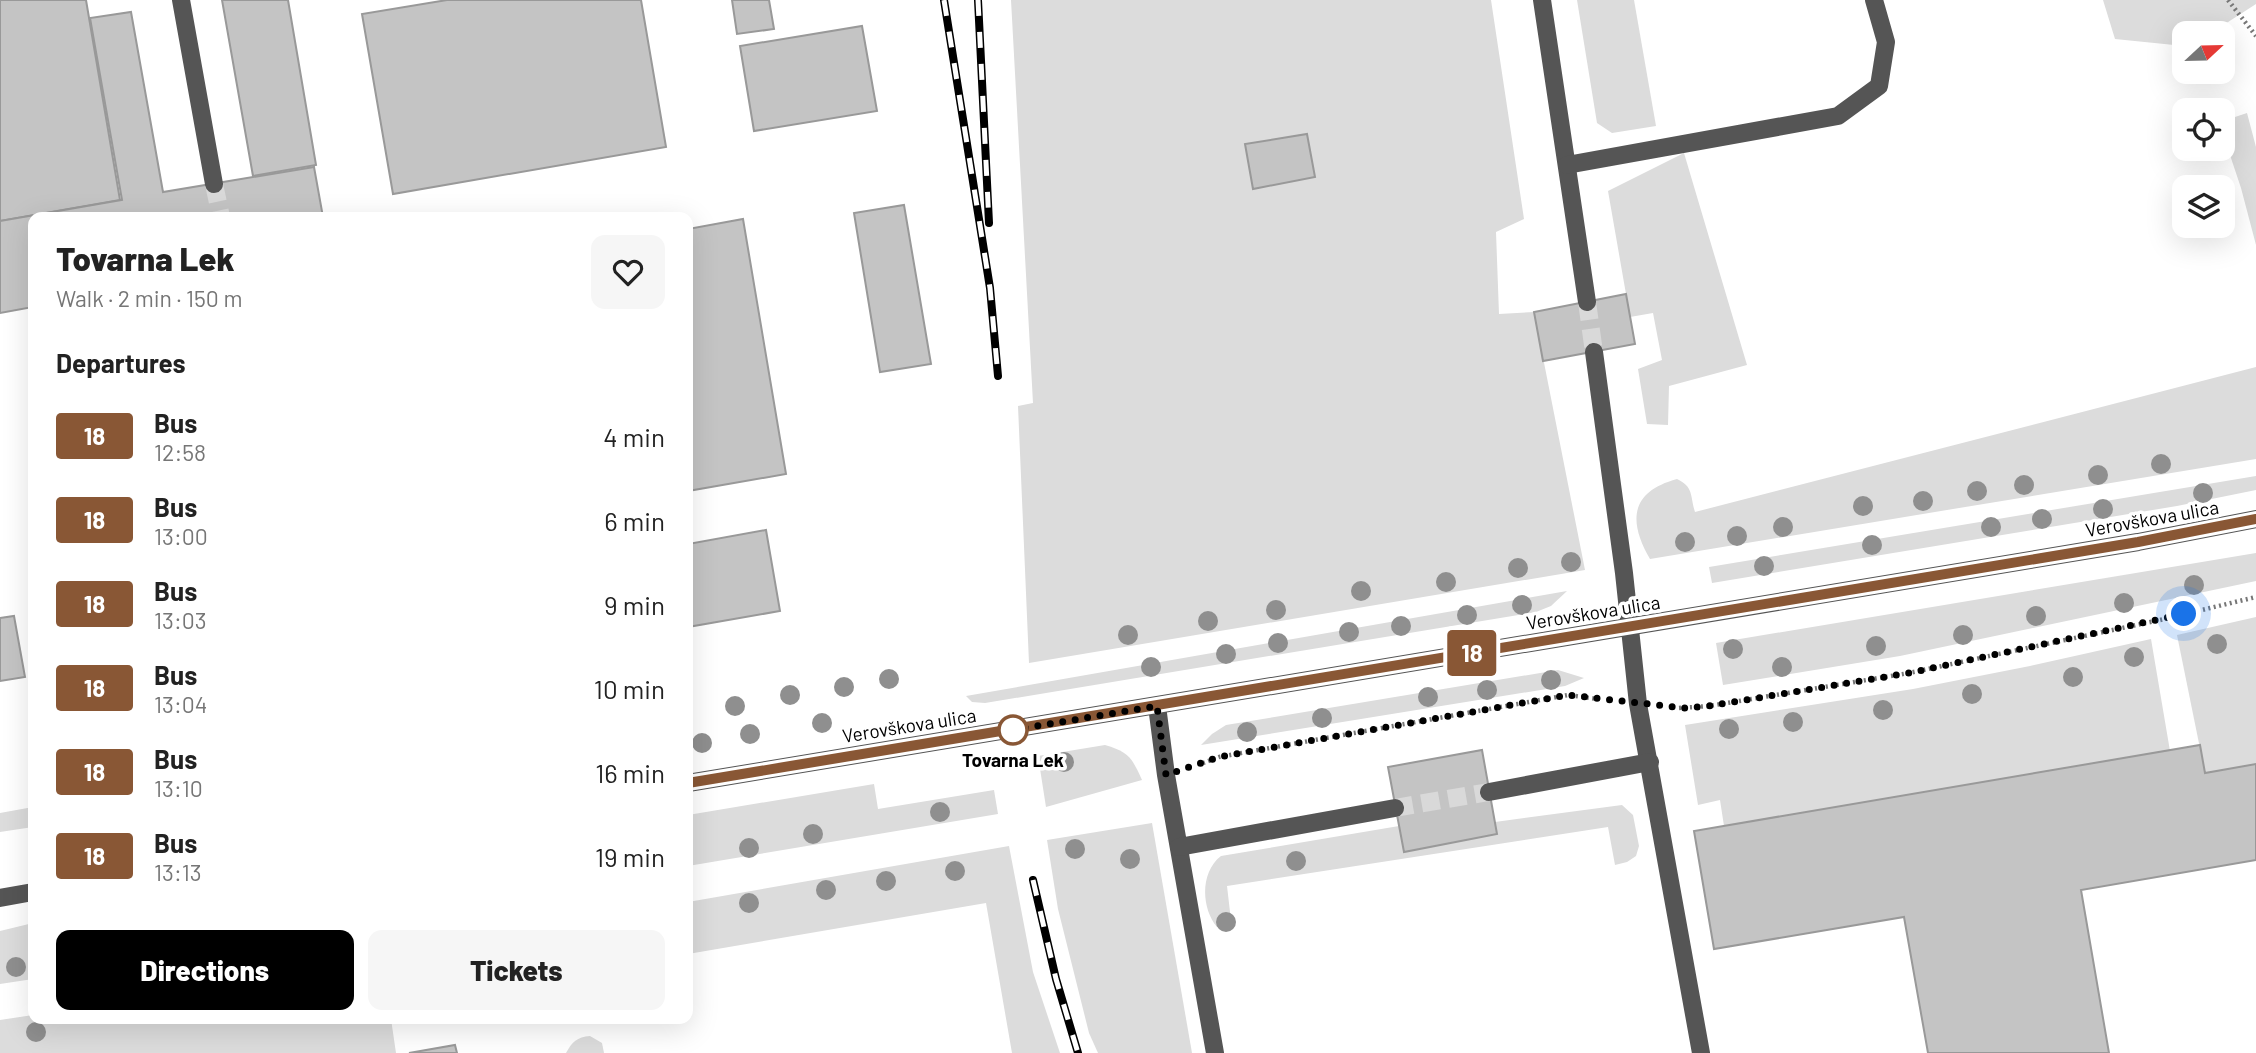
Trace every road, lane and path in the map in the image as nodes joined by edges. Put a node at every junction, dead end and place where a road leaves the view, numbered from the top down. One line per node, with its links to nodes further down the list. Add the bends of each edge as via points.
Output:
1 (181, 0): 7 (street)
2 (1542, 0): 6 (street)
3 (1874, 0): 6 (street, via 1886,42 1879,86 1838,116)
4 (2228, 0): 5 (path)
5 (2256, 36)
6 (1567, 165): 8 (street)
7 (214, 184)
8 (1587, 302)
9 (1594, 352): 12 (street)
10 (2256, 519): 12 (street, Verovškova ulica)
11 (2256, 597): 13 (path, via 1909,673 1709,706)
12 (1629, 627): 13 (street); 14 (street, Verovškova ulica)
13 (1638, 704): 15 (street); 16 (path, via 1568,695 1219,757)
14 (1157, 706): 16 (street); 17 (street, Verovškova ulica)
15 (1650, 762): 18 (street); 24 (street)
16 (1166, 775): 20 (street)
17 (693, 782)
18 (1489, 792)
19 (1395, 808): 20 (street)
20 (1179, 847): 23 (street)
21 (28, 893): 22 (street)
22 (0, 898)
23 (1214, 1053)
24 (1701, 1053)

